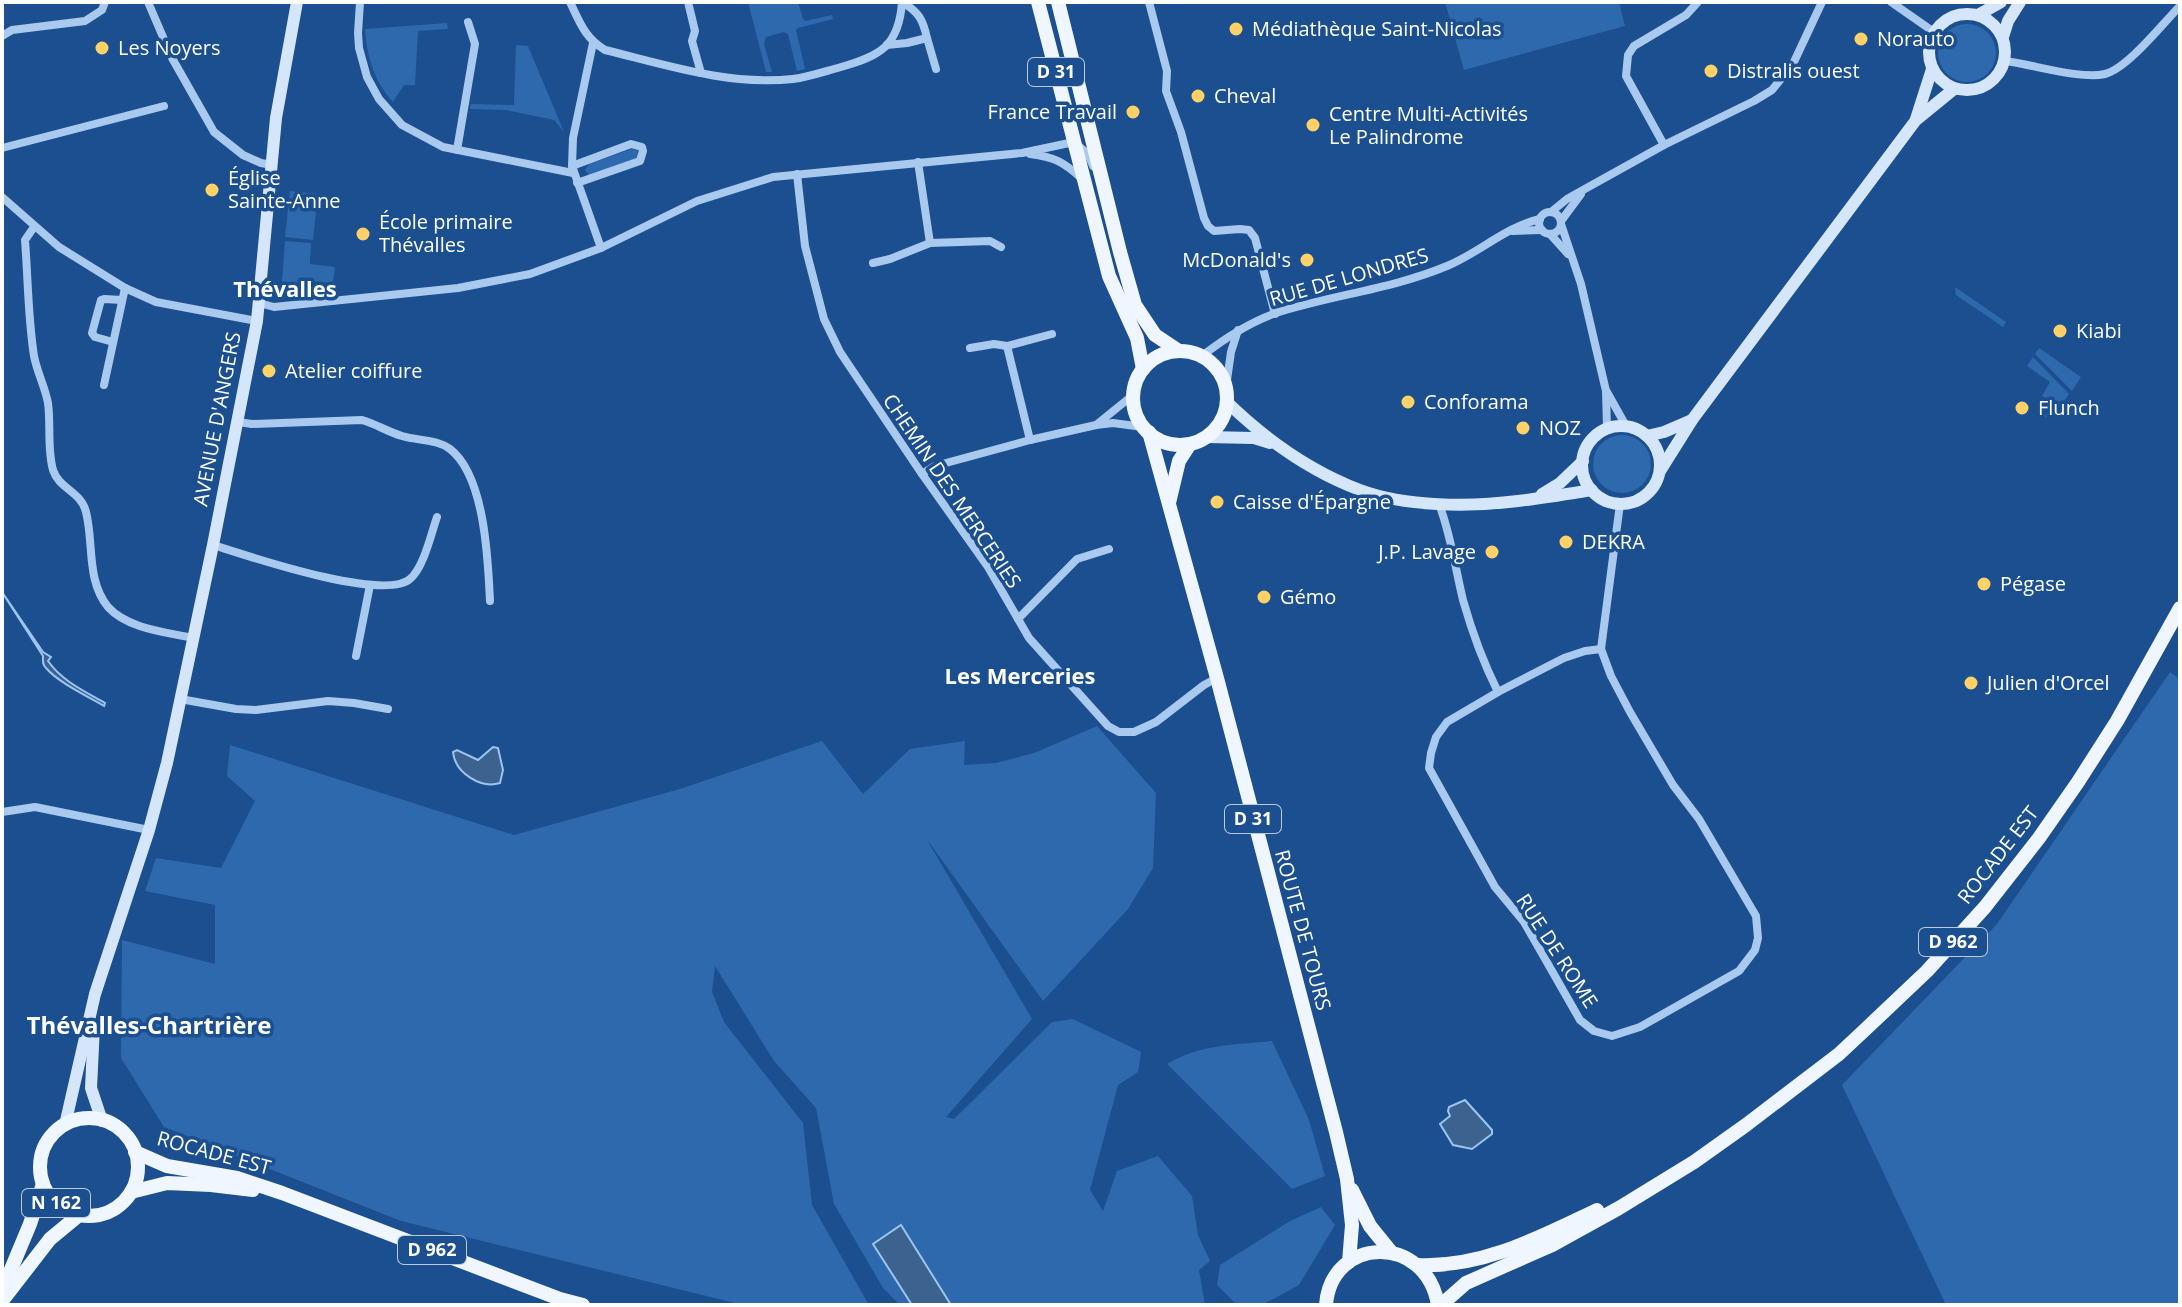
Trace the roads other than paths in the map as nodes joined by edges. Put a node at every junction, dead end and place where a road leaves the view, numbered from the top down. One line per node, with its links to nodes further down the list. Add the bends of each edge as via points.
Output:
1 (105, 2): 20 (street, via 85,21 12,30)
2 (148, 2): 38 (street, via 214,132 243,155)
3 (297, 2): 38 (street, AVENUE D'ANGERS)
4 (360, 2): 35 (street, via 359,48 379,99 402,125)
5 (570, 2): 23 (street)
6 (688, 2): 28 (street)
7 (902, 2): 22 (street, via 916,10); 24 (street, via 897,32)
8 (1038, 2): 32 (main road, D 31)
9 (1058, 2): 54 (main road)
10 (1149, 2): 60 (street, via 1167,71 1166,91 1204,218 1214,231 1249,230 1255,238)
11 (1698, 2): 33 (street, via 1628,55 1626,76)
12 (1891, 2): 19 (street)
13 (2001, 2): 17 (street)
14 (2020, 2): 21 (street)
15 (1823, 4): 33 (street, via 1793,64 1772,90)
16 (2180, 6): 25 (street, via 2135,53 2105,74)
17 (1978, 15): 19 (street, via 1953,16); 21 (street)
18 (468, 22): 35 (street, via 475,44)
19 (1934, 32): 27 (street, via 1929,50)
20 (2, 36)
21 (2003, 37): 25 (street)
22 (927, 38): 24 (street); 26 (street)
23 (593, 43): 28 (street); 39 (street, via 573,138)
24 (887, 45): 28 (street, via 867,60 796,79 756,81)
25 (2005, 61): 29 (street, via 1985,87)
26 (936, 69)
27 (1932, 69): 29 (street); 31 (street)
28 (701, 73)
29 (1954, 89): 31 (street)
30 (164, 106): 34 (street)
31 (1916, 120): 74 (street)
32 (1074, 142): 36 (street); 41 (main road, D 31); 54 (street, via 1093,165)
33 (1664, 145): 43 (street)
34 (2, 148)
35 (457, 150): 39 (street)
36 (1022, 153): 37 (street); 41 (street, via 1054,157)
37 (918, 162): 40 (street); 51 (street)
38 (272, 165): 59 (street, AVENUE D'ANGERS)
39 (572, 169): 42 (street); 42 (street, via 631,144 642,147 640,161)
40 (797, 174): 53 (street, via 697,201); 87 (street, CHEMIN DES MERCERIES, via 805,246 824,319 840,352)
41 (1084, 181): 69 (main road, D 31, via 1109,276 1137,338)
42 (577, 183): 53 (street)
43 (1583, 190): 45 (street); 47 (street)
44 (2, 197): 48 (street)
45 (1551, 212): 46 (street); 47 (street)
46 (1540, 219): 49 (street, RUE DE LONDRES); 50 (street)
47 (1561, 222): 50 (street, via 1557,231); 55 (street)
48 (34, 227): 57 (street); 100 (street, via 25,240 34,358 46,390 52,465 86,512 102,598 125,620)
49 (1509, 231): 50 (street, RUE DE LONDRES); 60 (street, RUE DE LONDRES, via 1449,265)
50 (1546, 232): 55 (street)
51 (930, 243): 52 (street, via 990,241); 56 (street)
52 (1001, 247)
53 (601, 248): 59 (street, via 530,274 458,288 274,307)
54 (1120, 252): 67 (main road, via 1135,305 1155,335)
55 (1572, 260): 71 (street)
56 (873, 263)
57 (125, 288): 58 (street); 61 (street, via 156,302)
58 (122, 300): 64 (street); 64 (street, via 101,300 92,333)
59 (259, 303): 61 (street, AVENUE D'ANGERS)
60 (1275, 314): 62 (street, RUE DE LONDRES)
61 (257, 321): 75 (street, AVENUE D'ANGERS)
62 (1239, 330): 68 (street, RUE DE LONDRES); 72 (street)
63 (1052, 334): 65 (street)
64 (113, 342): 70 (street)
65 (1007, 346): 66 (street); 82 (street)
66 (970, 348)
67 (1179, 351): 68 (main road); 69 (main road, via 1159,356)
68 (1202, 356): 72 (main road, via 1221,375)
69 (1143, 369): 73 (main road)
70 (104, 385)
71 (1606, 391): 77 (street); 78 (street)
72 (1227, 394): 81 (main road, via 1224,415); 84 (street, via 1247,421)
73 (1133, 395): 76 (street); 79 (main road)
74 (1692, 420): 80 (street); 86 (street)
75 (238, 422): 94 (street, AVENUE D'ANGERS); 97 (street, via 362,420 451,450 462,461 477,498 488,552)
76 (1096, 425): 79 (street); 82 (street)
77 (1626, 426): 78 (street); 80 (street)
78 (1607, 429): 85 (street, via 1590,441)
79 (1146, 430): 83 (main road, via 1169,443); 92 (main road, ROUTE DE TOURS / D 31)
80 (1647, 436): 86 (street, via 1656,446)
81 (1206, 437): 83 (main road); 84 (street, via 1254,438)
82 (1030, 440): 87 (street)
83 (1190, 444): 92 (main road, ROUTE DE TOURS / D 31, via 1179,461)
84 (1278, 446): 90 (street, via 1362,491)
85 (1583, 461): 88 (street); 89 (street)
86 (1660, 471): 91 (street, via 1643,497)
87 (922, 474): 99 (street, CHEMIN DES MERCERIES)
88 (1592, 490): 89 (street); 91 (street)
89 (1534, 499): 90 (street)
90 (1439, 504): 104 (street, via 1482,661)
91 (1620, 504): 101 (street, RUE DE ROME)
92 (1169, 507): 103 (main road, ROUTE DE TOURS / D 31)
93 (437, 517): 96 (street, via 419,569 409,580 397,586)
94 (213, 545): 96 (street, via 286,568); 100 (street, AVENUE D'ANGERS)
95 (1109, 549): 99 (street, via 1077,559)
96 (370, 585): 102 (street)
97 (490, 601)
98 (2180, 608): 117 (main road, ROCADE EST / D 962, via 2117,721 2039,838 1927,971 1839,1054 1694,1162)
99 (1018, 619): 103 (street, CHEMIN DES MERCERIES, via 1078,693 1119,732 1156,722)
100 (193, 638): 105 (street, AVENUE D'ANGERS)
101 (1601, 649): 104 (street, RUE DE ROME, via 1564,658); 104 (street, RUE DE ROME, via 1630,712 1729,866 1758,928 1755,950 1739,971 1640,1027 1612,1036 1580,1020 1524,922 1495,887 1429,768 1436,737 1447,722)
102 (356, 656)
103 (1217, 678): 113 (main road, ROUTE DE TOURS / D 31)
104 (1498, 692)
105 (180, 699): 106 (street, via 256,710 328,701); 108 (street, AVENUE D'ANGERS)
106 (388, 709)
107 (2, 812): 108 (street, via 35,807)
108 (149, 830): 109 (street, AVENUE D'ANGERS)
109 (95, 994): 110 (street, AVENUE D'ANGERS, via 91,1088); 111 (street, AVENUE D'ANGERS)
110 (102, 1121): 111 (main road, via 83,1119); 112 (main road, via 123,1132)
111 (65, 1125): 114 (main road, N 162, via 46,1144 40,1170)
112 (135, 1152): 115 (main road, via 138,1173); 116 (main road, ROCADE EST / D 962, via 167,1166 237,1178)
113 (1347, 1179): 119 (main road, ROUTE DE TOURS / D 31, via 1370,1226); 120 (main road, ROUTE DE TOURS / D 31)
114 (43, 1184): 118 (main road, N 162, via 57,1204); 122 (main road)
115 (131, 1192): 116 (main road, ROCADE EST / D 962, via 167,1183); 118 (main road, N 162, via 103,1214)
116 (282, 1193): 125 (main road, ROCADE EST / D 962)
117 (1639, 1195): 121 (main road, ROCADE EST / D 962, via 1494,1255 1458,1264); 126 (main road, ROCADE EST / D 962, via 1552,1245 1466,1283)
118 (79, 1215): 123 (main road, via 50,1239)
119 (1391, 1252): 120 (main road); 121 (main road)
120 (1349, 1262): 124 (main road)
121 (1418, 1265): 126 (main road, via 1429,1277)
122 (2, 1291)
123 (2, 1301)
124 (1324, 1302)
125 (583, 1305)
126 (1439, 1305)

